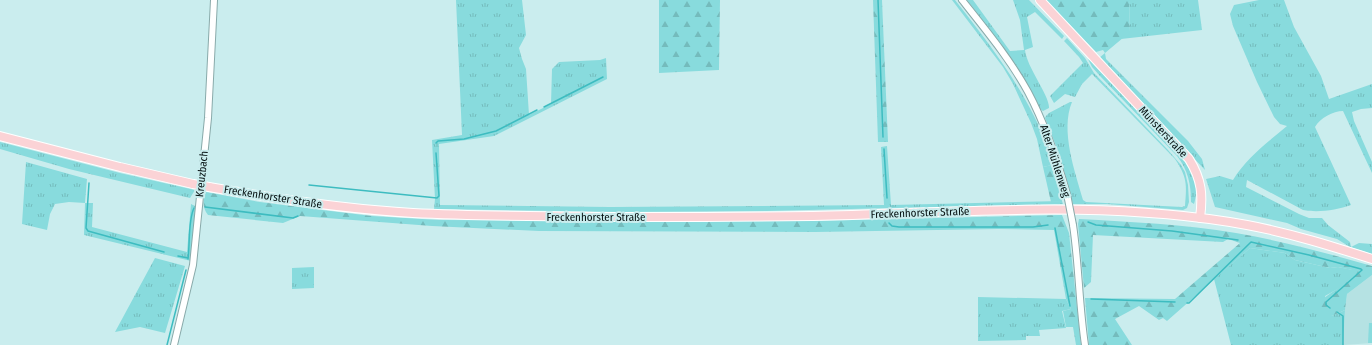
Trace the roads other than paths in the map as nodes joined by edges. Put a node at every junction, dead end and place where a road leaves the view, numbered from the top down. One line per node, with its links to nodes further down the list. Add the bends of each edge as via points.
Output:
1 (214, 0): 7 (street, Kreuzbach, via 208,118 193,265)
2 (962, 0): 8 (street, Alter Mühlenweg, bridge, via 1027,91 1056,157 1073,225)
3 (1040, 0): 5 (main road, Münsterstraße, via 1189,159 1201,185)
4 (0, 136): 5 (main road, Freckenhorster Straße, bridge, via 193,184 270,198 439,214 689,217 1063,210 1126,211)
5 (1200, 218): 6 (main road, via 1300,237)
6 (1372, 259)
7 (174, 345)
8 (1085, 345)

